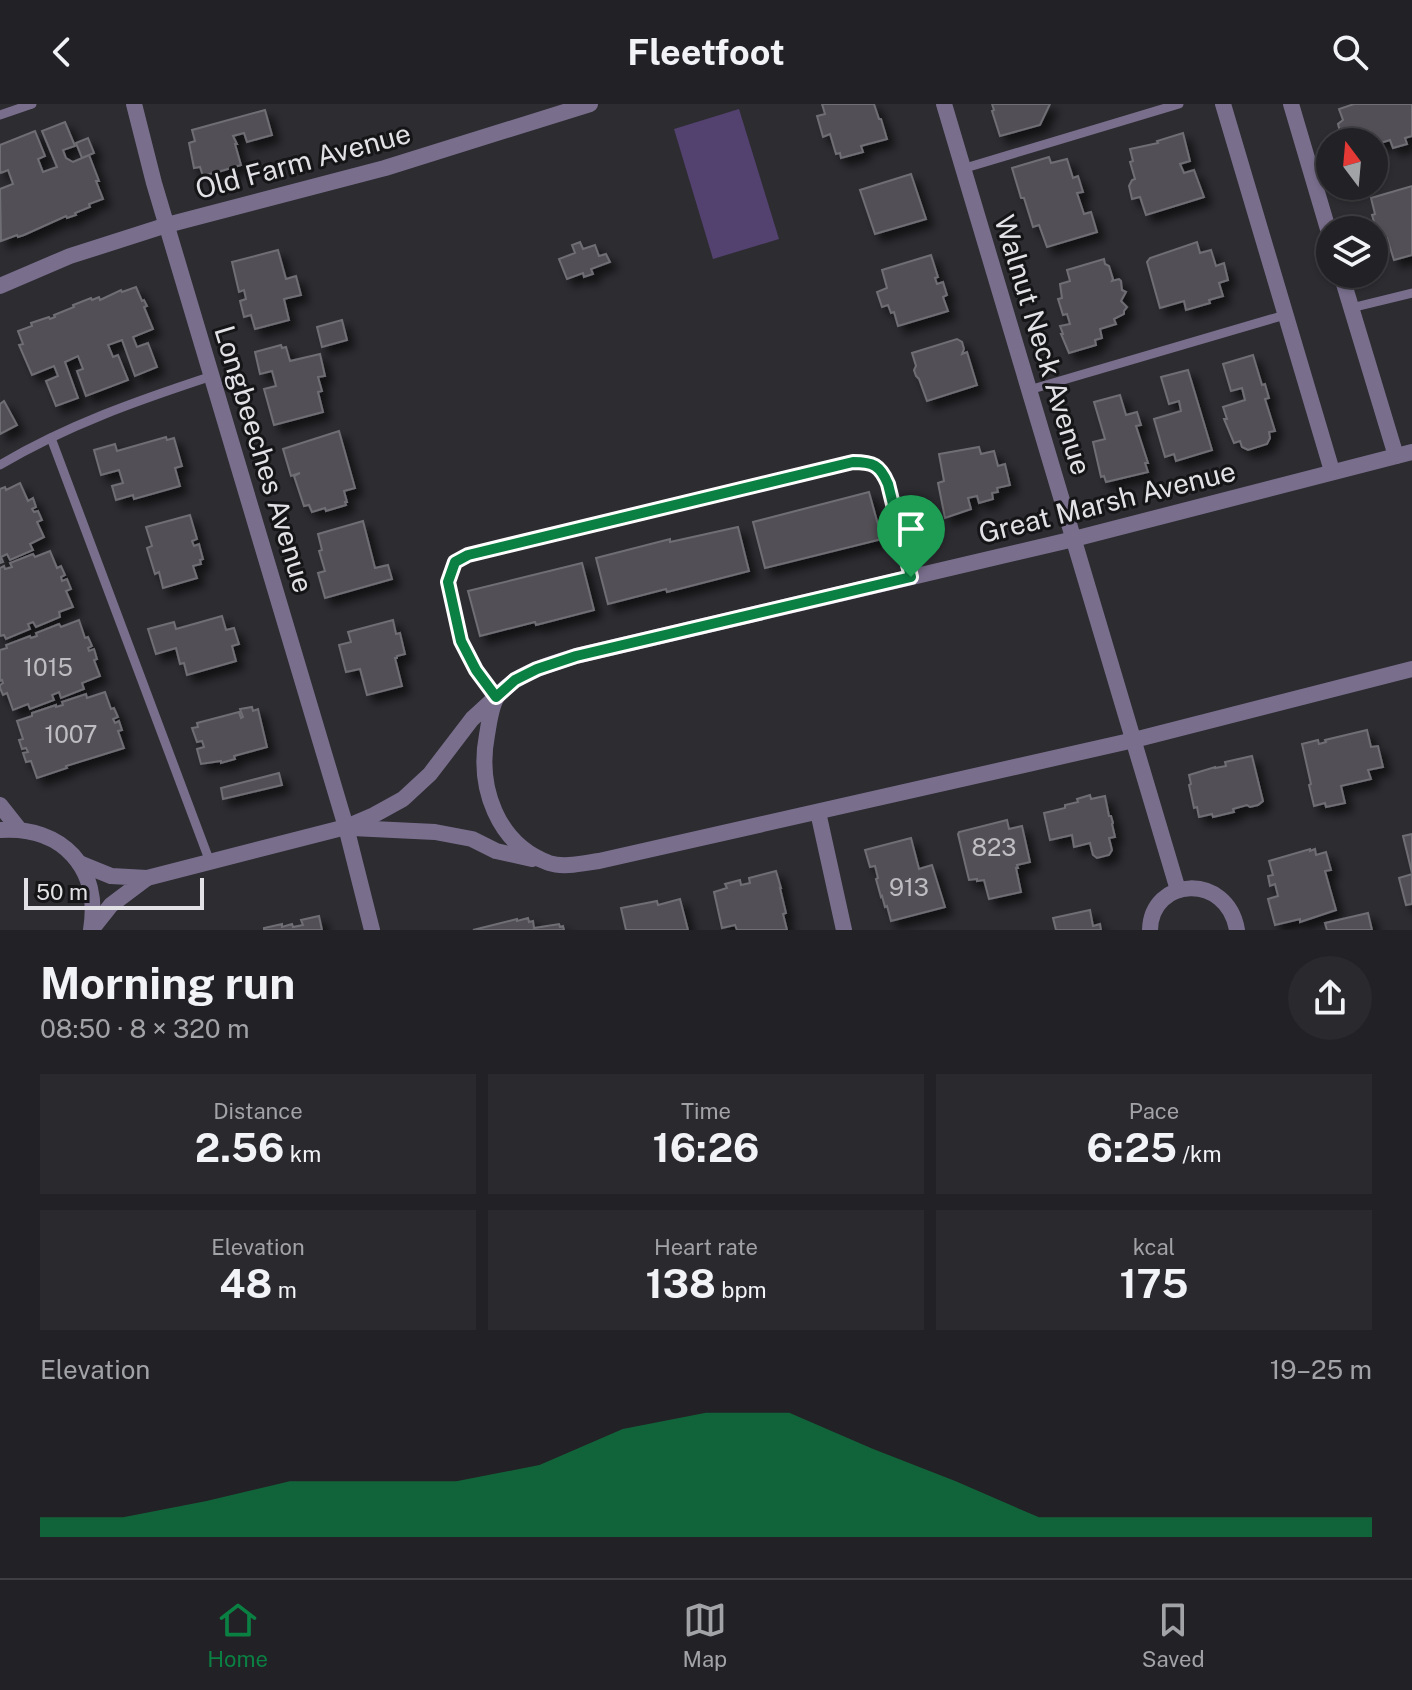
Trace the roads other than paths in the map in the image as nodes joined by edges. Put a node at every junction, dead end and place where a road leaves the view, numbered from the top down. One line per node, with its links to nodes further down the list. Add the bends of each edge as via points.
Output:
1 (32, 104): 8 (lane)
2 (134, 104): 11 (street, Longbeeches Avenue)
3 (590, 104): 11 (street, Old Farm Avenue, via 385,168)
4 (944, 104): 9 (street, Walnut Neck Avenue)
5 (1179, 104): 9 (lane)
6 (1223, 104): 16 (street)
7 (1291, 104): 10 (street)
8 (0, 115)
9 (962, 169): 18 (street, Walnut Neck Avenue)
10 (1324, 216)
11 (167, 225): 12 (street, Old Farm Avenue, via 70,256); 17 (street, Longbeeches Avenue)
12 (0, 286)
13 (1345, 288): 15 (street)
14 (1412, 293): 15 (lane)
15 (1351, 308): 20 (street)
16 (1285, 315): 18 (lane); 22 (street)
17 (212, 376): 19 (lane, via 130,403); 30 (street, Longbeeches Avenue)
18 (1029, 390): 23 (street, Walnut Neck Avenue)
19 (51, 438): 21 (lane); 33 (lane)
20 (1404, 454): 22 (street, Great Marsh Avenue)
21 (0, 465)
22 (1332, 471): 23 (street, Great Marsh Avenue)
23 (1074, 539): 24 (street, Great Marsh Avenue); 27 (street, Walnut Neck Avenue)
24 (911, 577): 26 (street, Great Marsh Avenue, via 576,656 515,680); 26 (lane, via 888,484 883,472 865,462 468,555 455,562 448,582 461,641)
25 (1412, 669): 27 (street, Great Marsh Avenue)
26 (496, 697): 30 (street, Great Marsh Avenue, via 403,799); 35 (street, via 484,767 498,821 515,844)
27 (1134, 740): 29 (street, Great Marsh Avenue); 37 (street, Walnut Neck Avenue)
28 (0, 805): 31 (street)
29 (818, 812): 35 (street, Great Marsh Avenue, via 599,861); 40 (street)
30 (346, 827): 33 (street, Great Marsh Avenue); 35 (street, Great Marsh Avenue, via 435,832); 39 (street, Longbeeches Avenue)
31 (19, 829): 32 (street); 34 (street, via 42,834)
32 (0, 830)
33 (210, 862): 36 (street, Great Marsh Avenue)
34 (79, 863): 36 (street, Great Marsh Avenue, via 111,876); 38 (street, via 90,883)
35 (551, 864)
36 (147, 878): 38 (street, Great Marsh Avenue, via 111,905)
37 (1178, 890): 41 (street, via 1155,909); 42 (street, via 1206,890 1219,896)
38 (91, 930)
39 (372, 930)
40 (844, 930)
41 (1150, 930)
42 (1237, 930)

